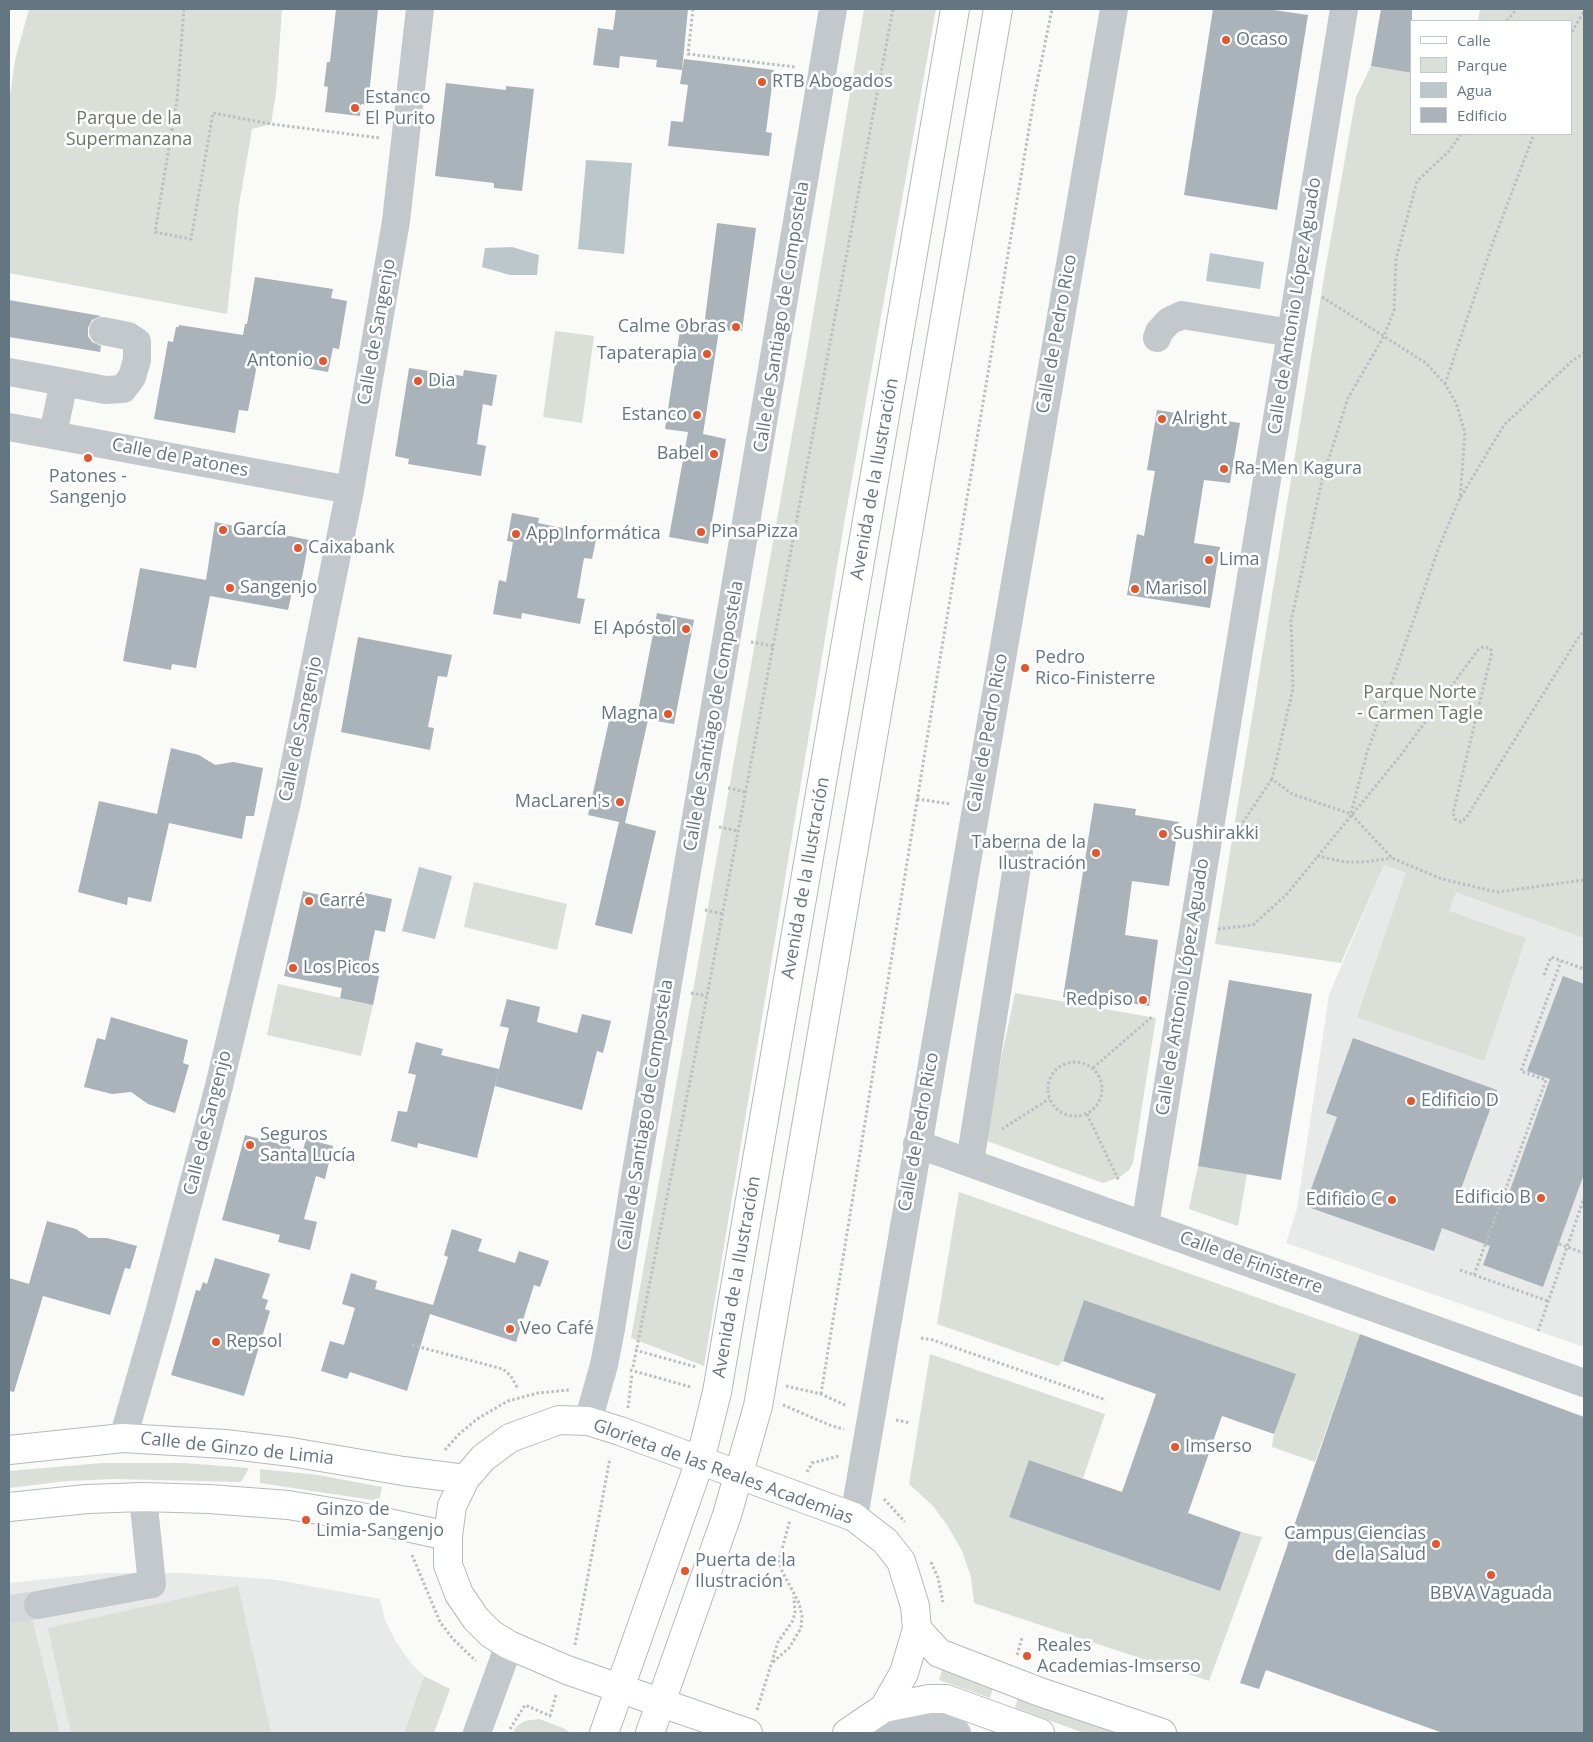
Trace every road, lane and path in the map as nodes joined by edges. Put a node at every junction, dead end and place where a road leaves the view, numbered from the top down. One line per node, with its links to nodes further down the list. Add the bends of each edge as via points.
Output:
1 (184, 9): 18 (path, via 177,99 155,232 191,239 213,112 270,124)
2 (420, 9): 18 (street, Calle de Sangenjo)
3 (693, 9): 15 (path, via 688,54)
4 (833, 9): 91 (street, Calle de Santiago de Compostela, via 611,1328)
5 (893, 9): 34 (path)
6 (955, 9): 97 (main road, Avenida de la Ilustración, via 721,1372)
7 (998, 9): 100 (main road, via 758,1406)
8 (1052, 9): 38 (path, via 1035,93)
9 (1114, 9): 61 (street, Calle de Pedro Rico)
10 (1344, 9): 21 (street, Calle de Antonio López Aguado)
11 (1517, 9): 13 (path)
12 (1584, 11): 14 (path)
13 (1508, 20)
14 (1573, 30)
15 (794, 67)
16 (1460, 135): 22 (path, via 1449,151 1417,180 1396,259 1394,311)
17 (1534, 135): 27 (path)
18 (406, 141): 30 (street, Calle de Sangenjo, via 396,221)
19 (1314, 293): 22 (path)
20 (103, 331): 26 (street, via 128,336 138,342 132,378 123,389 105,390)
21 (1290, 333): 23 (street, via 1182,315 1168,321); 65 (street, Calle de Antonio López Aguado)
22 (1384, 336): 27 (path, via 1426,363); 35 (path, via 1348,398 1322,480 1291,621 1293,689)
23 (1157, 338)
24 (1584, 353): 31 (path, via 1504,425)
25 (9, 372): 26 (street)
26 (64, 382): 29 (street)
27 (1445, 384): 31 (path, via 1456,403 1465,433)
28 (9, 427): 29 (street, Calle de Patones)
29 (54, 434): 30 (street, Calle de Patones)
30 (350, 490): 93 (street, Calle de Sangenjo, via 281,826 219,1086)
31 (1460, 500): 40 (path, via 1439,547 1367,753)
32 (1584, 632): 40 (path, via 1461,822 1455,819 1453,812 1492,652 1484,647 1478,650 1401,755)
33 (746, 641): 34 (path)
34 (773, 646): 37 (path)
35 (1272, 778): 40 (path, via 1292,794); 43 (path)
36 (720, 786): 37 (path)
37 (746, 792): 42 (path)
38 (917, 799): 39 (path); 86 (path)
39 (957, 805)
40 (1351, 814): 45 (path); 46 (path)
41 (714, 826): 42 (path)
42 (738, 831): 49 (path)
43 (1236, 833)
44 (1019, 854): 62 (street)
45 (1317, 856): 46 (path, via 1345,862); 50 (path, via 1287,894 1253,925)
46 (1392, 858): 47 (path, via 1442,879 1497,892)
47 (1584, 880)
48 (700, 909): 49 (path)
49 (723, 914): 55 (path)
50 (1212, 930)
51 (1561, 961): 52 (path); 53 (path, via 1551,957); 70 (path, via 1521,1071 1546,1080)
52 (1584, 969)
53 (1544, 975)
54 (685, 992): 55 (path)
55 (708, 996): 76 (path)
56 (1159, 1011): 57 (path)
57 (1093, 1068): 58 (path, via 1073,1061 1062,1064 1048,1082); 59 (path, via 1099,1076 1102,1095 1098,1105)
58 (1049, 1099): 59 (path, via 1060,1113 1070,1117); 60 (path)
59 (1087, 1114): 63 (path)
60 (994, 1134)
61 (917, 1144): 62 (street, Calle de Finisterre); 104 (street, Calle de Pedro Rico)
62 (970, 1162): 65 (street, Calle de Finisterre)
63 (1119, 1181)
64 (1584, 1198): 67 (path)
65 (1145, 1225): 81 (street, Calle de Finisterre)
66 (1559, 1244): 67 (path)
67 (1567, 1247): 68 (path); 71 (path)
68 (1584, 1253)
69 (1460, 1270): 70 (path)
70 (1474, 1275): 71 (path)
71 (1548, 1302): 72 (path)
72 (1538, 1331)
73 (921, 1338): 87 (path)
74 (412, 1345): 83 (path, via 503,1369)
75 (630, 1348): 76 (path)
76 (636, 1350): 77 (path); 78 (path)
77 (633, 1367)
78 (700, 1368)
79 (626, 1369): 84 (path)
80 (632, 1374): 90 (path)
81 (1584, 1383)
82 (778, 1384): 86 (path)
83 (518, 1389)
84 (699, 1389)
85 (538, 1393): 95 (path, via 508,1401 477,1419)
86 (820, 1394): 89 (path)
87 (1106, 1400)
88 (778, 1403): 92 (path)
89 (852, 1408)
90 (628, 1409)
91 (588, 1421): 97 (main road, Glorieta de las Reales Academias); 101 (main road, Glorieta de las Reales Academias, via 559,1420 510,1438 483,1458)
92 (848, 1430)
93 (123, 1438): 94 (main road, Calle de Ginzo de Limia); 101 (main road, Calle de Ginzo de Limia, via 291,1452)
94 (9, 1450)
95 (438, 1454)
96 (610, 1458): 113 (path)
97 (700, 1461): 100 (main road, Glorieta de las Reales Academias); 117 (main road, Avenida de la Ilustración)
98 (812, 1463): 99 (path)
99 (808, 1470)
100 (739, 1475): 104 (main road, Glorieta de las Reales Academias); 119 (main road)
101 (465, 1479): 106 (main road, Glorieta de las Reales Academias, via 452,1506)
102 (143, 1497): 103 (main road); 106 (main road, via 288,1505 372,1518); 109 (street, via 152,1584)
103 (9, 1507)
104 (854, 1517): 110 (main road, Glorieta de las Reales Academias, via 885,1540 901,1561 915,1606)
105 (790, 1523): 108 (path, via 779,1560)
106 (448, 1536): 112 (main road, Glorieta de las Reales Academias, via 448,1565 459,1594 476,1619)
107 (410, 1552): 116 (path, via 440,1622)
108 (794, 1596): 115 (path, via 795,1613 778,1642); 115 (path, via 801,1610 800,1628 788,1648)
109 (38, 1605)
110 (917, 1628): 120 (main road, Glorieta de las Reales Academias, via 904,1673); 129 (main road, via 939,1653 1040,1692)
111 (1022, 1638): 114 (path)
112 (508, 1645): 117 (main road, Glorieta de las Reales Academias); 123 (street)
113 (575, 1645)
114 (1015, 1660)
115 (774, 1662): 121 (path)
116 (479, 1668)
117 (620, 1688): 119 (main road, Glorieta de las Reales Academias); 124 (main road, Avenida de la Ilustración)
118 (556, 1694): 122 (path, via 550,1716 524,1705)
119 (662, 1702): 121 (main road, Glorieta de las Reales Academias); 125 (main road)
120 (876, 1713): 126 (main road, Glorieta de las Reales Academias); 127 (street, via 897,1722 928,1719); 128 (main road, via 929,1699 946,1699)
121 (753, 1721)
122 (510, 1729)
123 (478, 1733)
124 (604, 1733)
125 (650, 1733)
126 (847, 1733)
127 (957, 1733)
128 (1040, 1733)
129 (1162, 1733)

